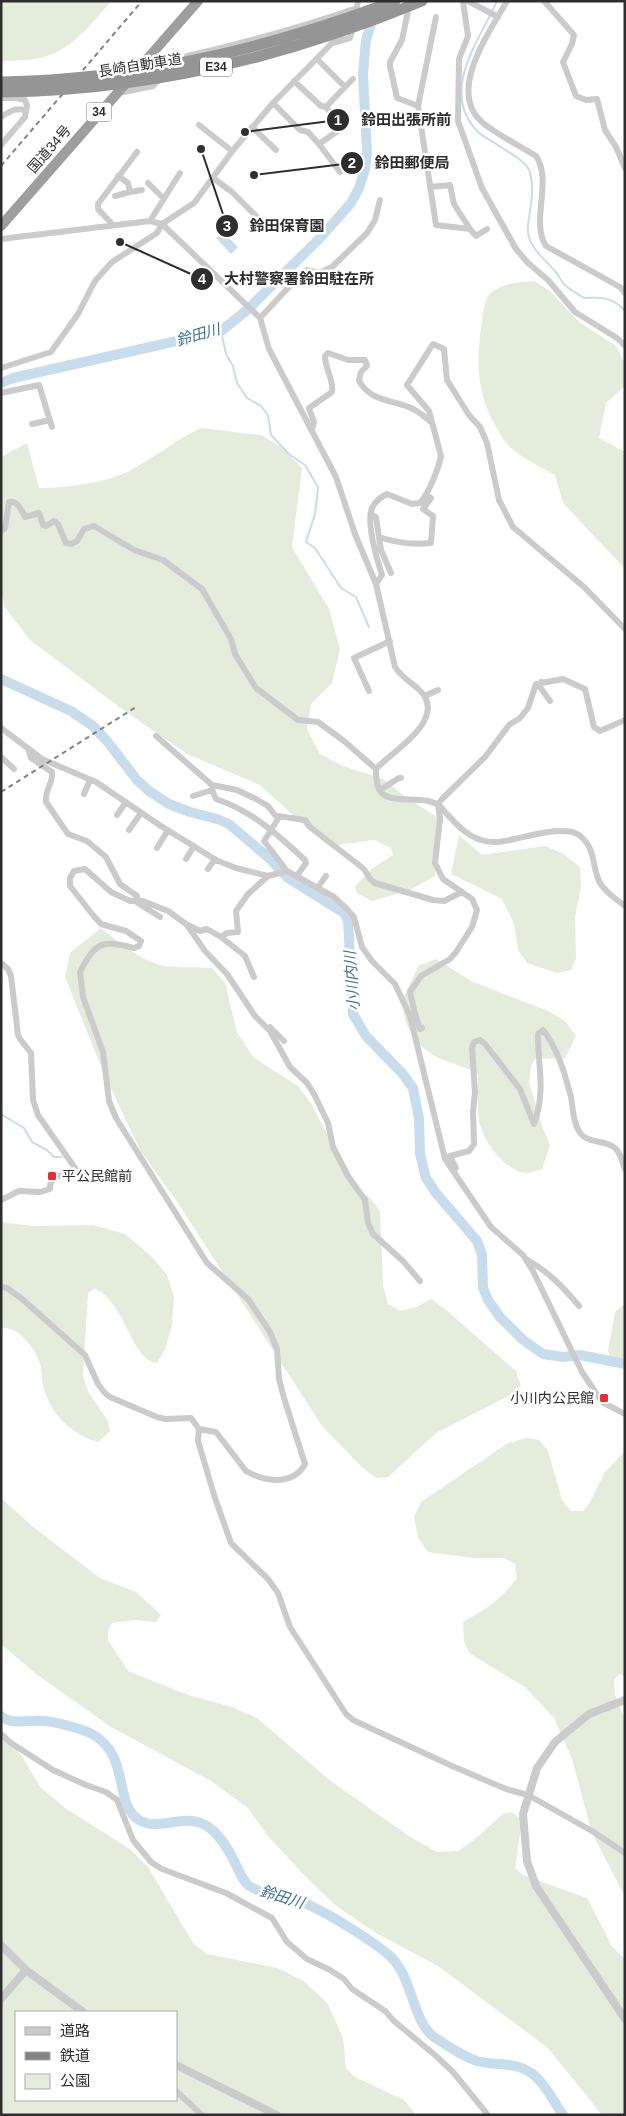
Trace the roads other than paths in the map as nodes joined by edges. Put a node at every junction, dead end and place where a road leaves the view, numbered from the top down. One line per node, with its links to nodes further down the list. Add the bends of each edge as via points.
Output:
1 (198, 1): 12 (highway, 国道34号 / 34)
2 (395, 1): 17 (highway, 長崎自動車道 / E34, bridge, via 266,44 206,59 146,71 85,78)
3 (410, 1): 24 (street, via 402,40 390,66 398,98)
4 (422, 1): 20 (highway, 長崎自動車道 / E34, bridge, via 269,54 209,68 86,88)
5 (463, 1): 56 (street, via 468,36 459,59 458,120 482,188 516,249 528,263 554,285 575,312)
6 (468, 1): 10 (street)
7 (507, 1): 10 (street)
8 (544, 1): 34 (street, via 574,35 563,62 576,96 586,100 597,99 605,130)
9 (357, 5): 13 (street, via 350,38 332,43); 14 (street, via 310,24)
10 (497, 16): 54 (street, via 473,64 468,94 472,106 482,122 536,156 540,162 541,238 546,246 620,287)
11 (436, 17): 24 (street)
12 (152, 54): 14 (street); 19 (highway, 国道34号 / 34)
13 (316, 59): 16 (street); 18 (street)
14 (160, 62): 19 (street, via 164,74 157,84 124,92)
15 (353, 79): 18 (street)
16 (294, 81): 22 (street); 23 (street, via 320,106)
17 (1, 82)
18 (345, 87): 23 (street)
19 (119, 89): 49 (highway, 国道34号 / 34)
20 (1, 92)
21 (1, 98): 25 (street, via 25,100)
22 (273, 103): 28 (street); 30 (street)
23 (326, 106): 30 (street, via 342,128)
24 (418, 106): 40 (street)
25 (26, 111): 26 (street, via 14,109); 29 (street, via 25,117)
26 (1, 117)
27 (199, 125): 32 (street)
28 (252, 127): 31 (street); 32 (street)
29 (1, 144)
30 (319, 144): 35 (street)
31 (276, 150)
32 (232, 151): 38 (street)
33 (137, 152): 37 (street)
34 (625, 168)
35 (340, 172)
36 (180, 174): 44 (street)
37 (118, 176): 42 (street, via 128,183); 48 (street, via 98,204 98,209)
38 (213, 178): 47 (street, via 194,203); 52 (street)
39 (148, 182): 44 (street)
40 (430, 188): 50 (street, via 450,184 454,204); 50 (street, via 436,225)
41 (142, 190): 42 (street)
42 (130, 192): 43 (street)
43 (115, 196)
44 (163, 198): 46 (street)
45 (380, 200): 55 (street, via 375,220 367,233 332,267 319,273 307,270 300,274)
46 (150, 221): 47 (street); 48 (street)
47 (162, 224): 55 (street); 57 (street, via 156,233 112,262 95,281 78,314 51,352)
48 (113, 225): 53 (street)
49 (1, 226)
50 (470, 229): 51 (street, via 476,236)
51 (487, 229)
52 (270, 230)
53 (1, 240)
54 (625, 293)
55 (258, 317): 61 (street, via 269,349)
56 (625, 346)
57 (1, 368)
58 (1, 393): 60 (street, via 39,385 51,423)
59 (432, 423): 61 (street, via 414,409 378,399 367,392 359,381 367,366 364,360 348,360 328,353 325,368 333,386 332,392 309,408 314,422); 62 (street, via 441,456); 68 (street, via 429,411 407,385 433,344 444,349 447,380 480,427 487,443 500,500 512,527 584,587)
60 (32, 424)
61 (312, 429): 67 (street, via 336,477)
62 (426, 495): 63 (street, via 420,503 412,504 387,494 375,503); 65 (street, via 431,498 423,510 433,516 431,542 394,543)
63 (371, 515): 65 (street, via 376,517); 67 (street, via 374,552 382,575)
64 (1, 531): 81 (street, via 6,528 9,502 13,501 25,517 39,513 43,525 54,521 58,524 66,543 77,541 84,530 94,526 134,550 163,560 202,589 256,688 298,720 318,722)
65 (379, 537): 66 (street)
66 (391, 573)
67 (376, 584): 69 (street)
68 (625, 629)
69 (390, 641): 72 (street, via 354,658); 73 (street, via 395,667)
70 (541, 682): 74 (street, via 540,688); 75 (street, via 563,679 585,689 594,727 600,731); 89 (street, via 536,684 528,708 520,718 509,725 485,757)
71 (438, 690): 73 (street)
72 (369, 691)
73 (425, 696): 81 (street, via 428,708 420,729)
74 (550, 701)
75 (625, 720)
76 (1, 728): 78 (street)
77 (156, 736): 84 (street)
78 (29, 751): 83 (street, via 67,774); 107 (street, via 31,758 52,772 46,802 68,834 95,846 106,858 120,884 137,896)
79 (1, 757): 80 (street)
80 (14, 769)
81 (376, 769): 85 (street)
82 (401, 778): 85 (street)
83 (90, 780): 86 (street); 88 (street)
84 (212, 788): 87 (street); 92 (street, via 237,790 268,806); 93 (street, via 216,799 239,808)
85 (380, 790): 89 (street, via 388,797)
86 (84, 794)
87 (193, 796)
88 (126, 802): 90 (street); 91 (street)
89 (438, 804): 106 (street, via 440,819 435,863 443,878); 108 (street, via 455,824 477,840 497,842 564,831 578,834 589,845 599,881)
90 (141, 813): 94 (street); 95 (street)
91 (117, 815)
92 (278, 816): 93 (street); 106 (street, via 305,820 364,868 375,883 433,900 444,901)
93 (271, 828): 101 (street, via 264,841); 103 (street, via 306,863)
94 (129, 830)
95 (168, 830): 96 (street); 97 (street)
96 (194, 846): 98 (street); 99 (street)
97 (157, 848)
98 (186, 859)
99 (214, 859): 100 (street); 102 (street)
100 (208, 869)
101 (286, 871): 102 (street); 103 (street)
102 (270, 876): 111 (street, via 248,894 236,911 238,932)
103 (297, 876): 105 (street)
104 (326, 876): 105 (street)
105 (318, 887): 114 (street, via 334,897 354,917 362,947 395,984)
106 (462, 892): 114 (street, via 472,899 477,910 472,926 450,959 421,976 410,992)
107 (136, 900): 109 (street); 110 (street, via 168,911); 126 (street, via 130,901 111,892 85,869 74,871 70,878 70,886 101,924 126,931 141,941 134,948 108,942 96,948 80,972 83,997 103,1052 109,1101 116,1118 206,1263 248,1299 270,1332 277,1349 282,1392 305,1464 301,1472 289,1479 251,1474 216,1432)
108 (625, 906)
109 (160, 917)
110 (186, 924): 111 (street); 115 (street)
111 (221, 937): 113 (street, via 245,956)
112 (1, 963): 120 (street, via 11,976 20,1039 31,1054 33,1100 38,1115 75,1168 73,1172 54,1178 50,1189 20,1191)
113 (254, 977)
114 (412, 1015): 116 (street); 119 (street, via 437,1130 445,1159)
115 (264, 1025): 117 (street, via 271,1027); 122 (street, via 290,1067 314,1094 328,1123 333,1148 366,1200 368,1223 373,1234)
116 (422, 1028)
117 (284, 1041)
118 (625, 1168): 119 (street, via 614,1146 581,1135 554,1044 543,1030 538,1034 542,1089 534,1124 520,1089 486,1044 480,1040 474,1042 474,1144 469,1151 450,1156 456,1168)
119 (453, 1171): 121 (street, via 491,1227)
120 (1, 1200)
121 (526, 1259): 124 (street, via 559,1282); 125 (street, via 582,1372 602,1402)
122 (420, 1281)
123 (1, 1287): 126 (street, via 26,1302 85,1356 98,1384 110,1397 157,1417 191,1418)
124 (579, 1306)
125 (625, 1414)
126 (199, 1429): 129 (street, via 198,1442 231,1543 278,1593 290,1627 346,1714 452,1766)
127 (625, 1700): 129 (street, via 589,1714 563,1734 538,1768)
128 (1, 1734): 140 (street, via 54,1770 117,1800 133,1840 151,1862 226,1893 272,1918 288,1942 307,1959 344,1979 352,1989 385,2010 436,2056)
129 (528, 1795): 130 (street); 135 (street, via 523,1832 527,1861 536,1886)
130 (625, 1853)
131 (1, 1945): 132 (street)
132 (26, 1970): 133 (street); 134 (street)
133 (1, 1999)
134 (82, 2011)
135 (625, 2019)
136 (178, 2066): 139 (street)
137 (178, 2093): 138 (street)
138 (202, 2115)
139 (277, 2115)
140 (488, 2115)

